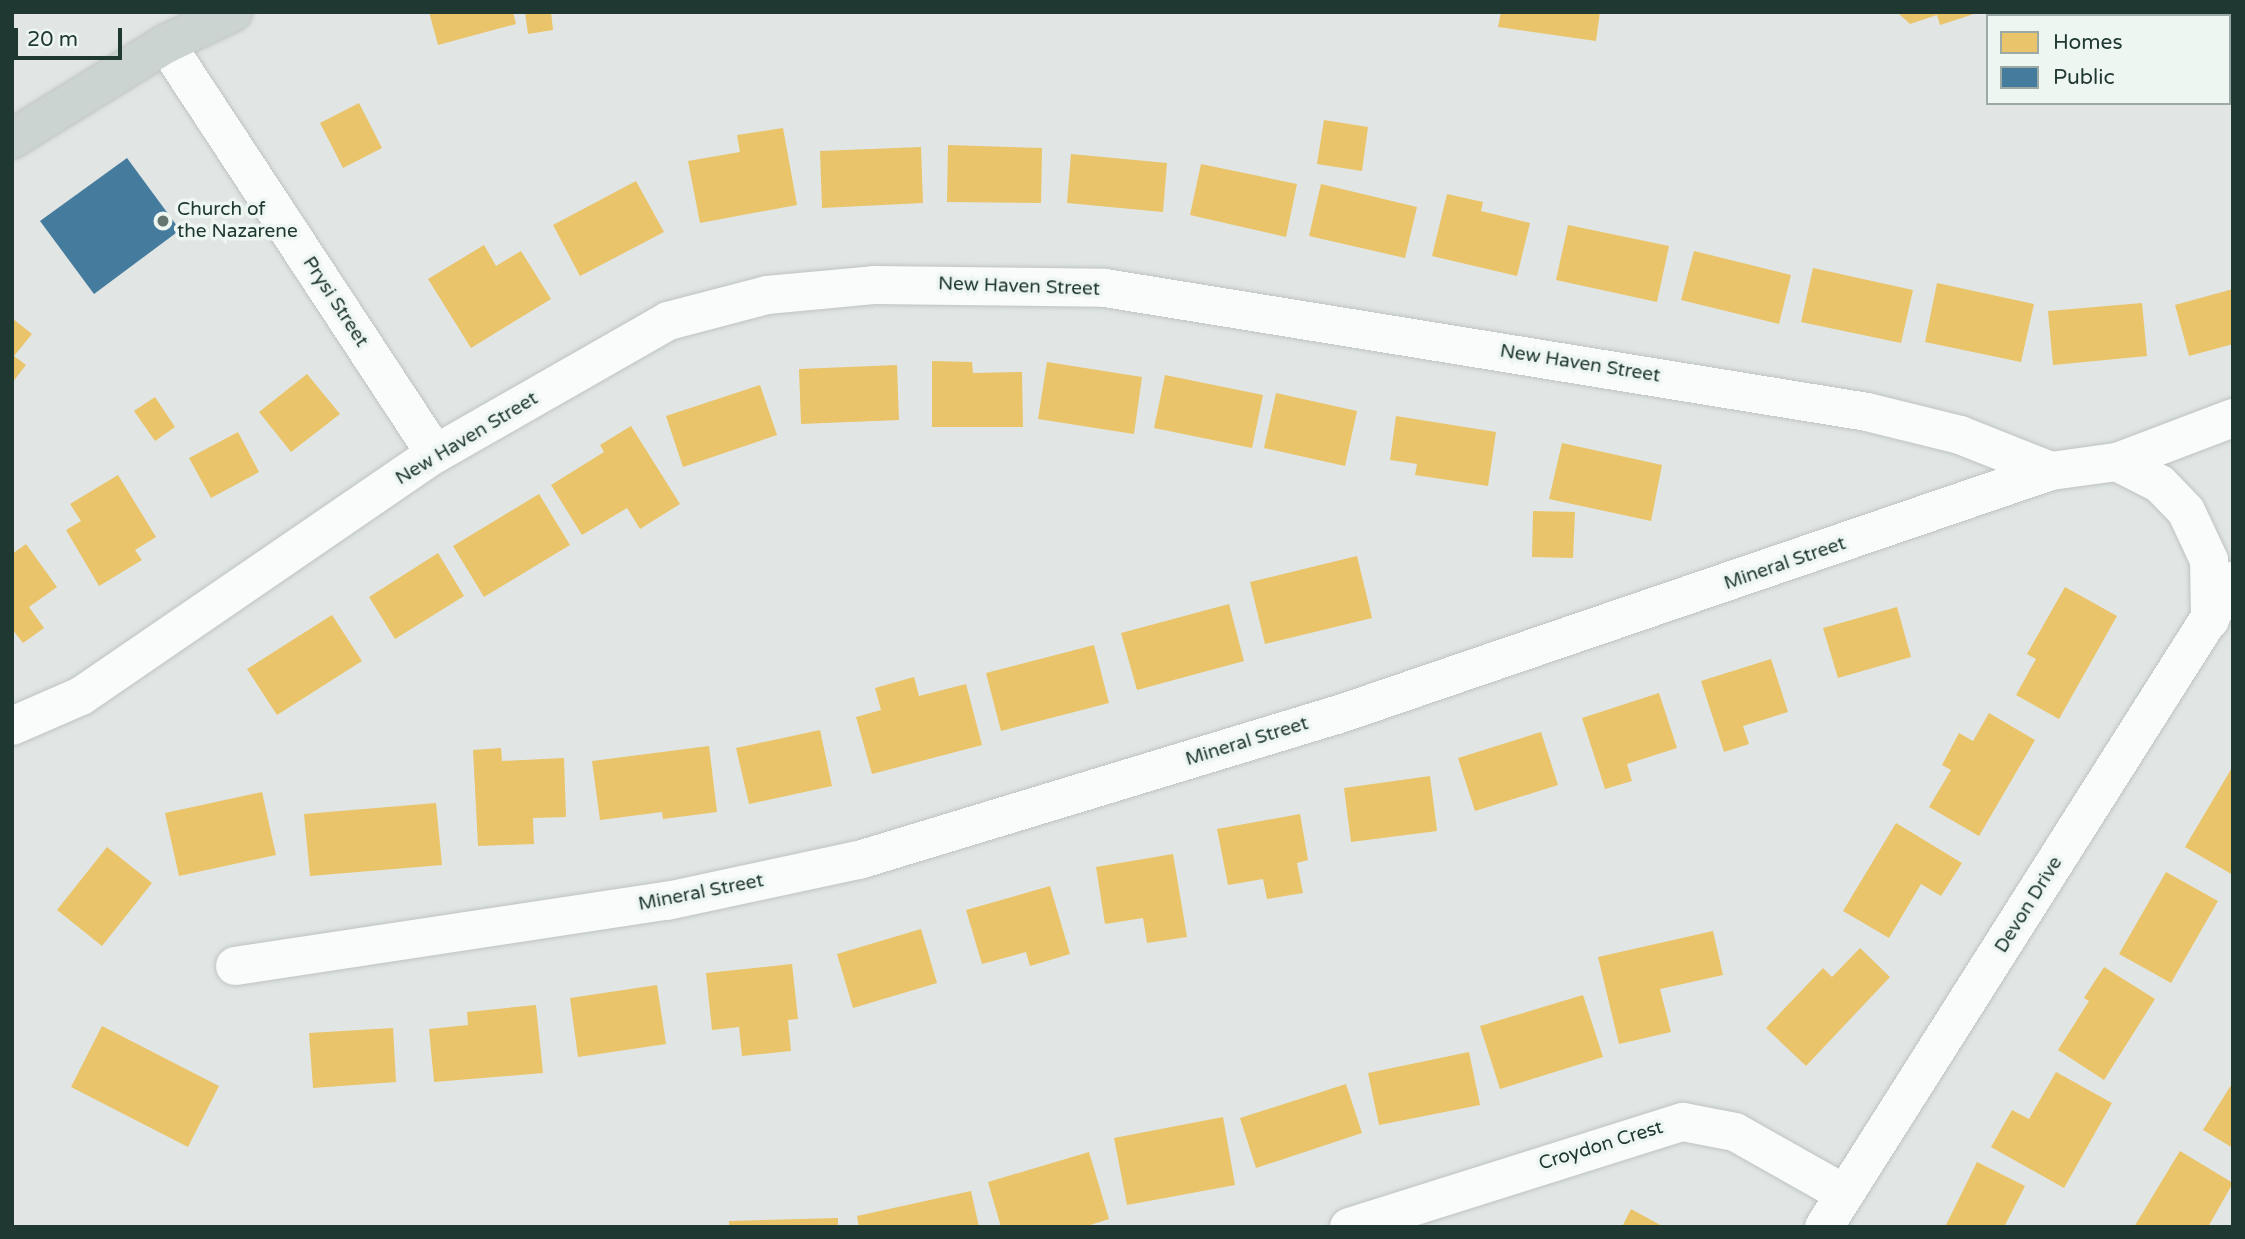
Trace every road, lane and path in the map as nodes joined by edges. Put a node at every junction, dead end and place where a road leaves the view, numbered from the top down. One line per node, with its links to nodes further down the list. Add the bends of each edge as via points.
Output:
1 (233, 12): 2 (main road)
2 (166, 44): 3 (main road); 5 (street, Prysi Street)
3 (12, 139)
4 (2233, 418): 6 (street, Mineral Street)
5 (435, 454): 7 (street, New Haven Street, via 668,321 767,295 947,284 1105,288 1854,410 1960,435); 10 (street, New Haven Street, via 81,696)
6 (2117, 462): 7 (street, Mineral Street); 9 (street, via 2160,484 2197,529 2209,560)
7 (2051, 471): 11 (street, Mineral Street, via 1337,715 859,860 667,901)
8 (2233, 581): 9 (street, Devon Drive)
9 (2210, 620): 12 (street, Devon Drive)
10 (12, 726)
11 (235, 966)
12 (1845, 1194): 13 (street, Croydon Crest, via 1735,1132 1683,1122); 14 (street, Devon Drive)
13 (1349, 1227)
14 (1824, 1227)

